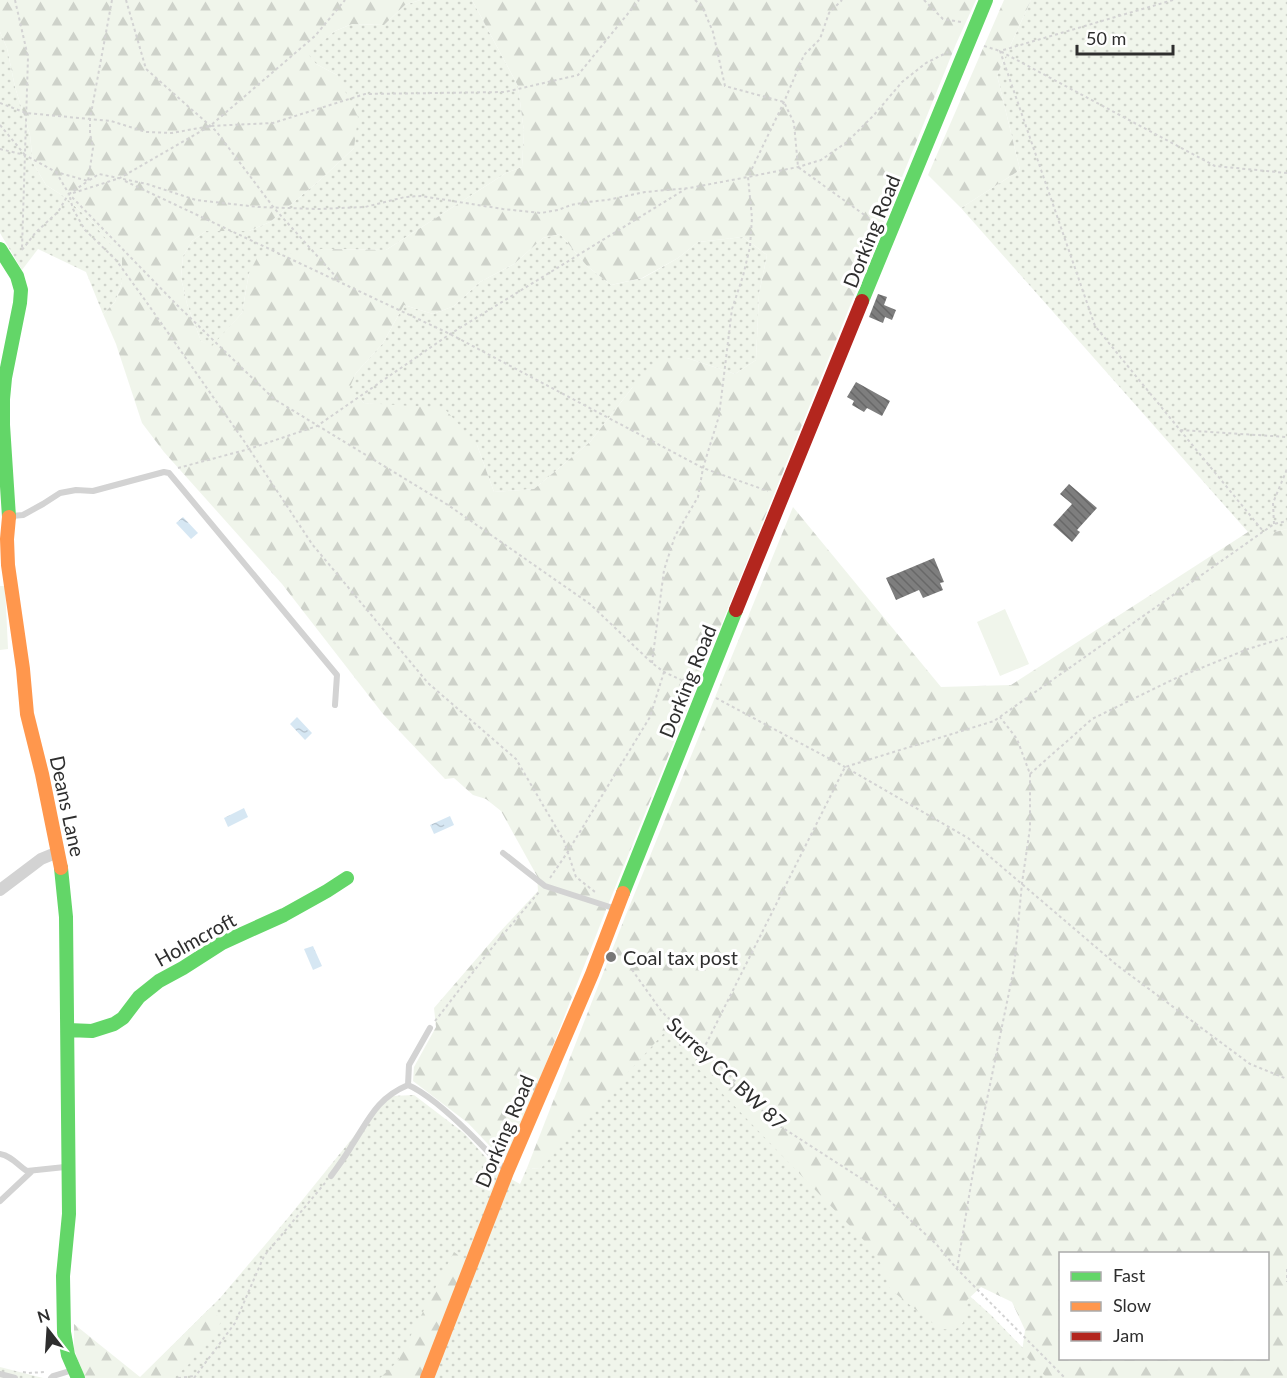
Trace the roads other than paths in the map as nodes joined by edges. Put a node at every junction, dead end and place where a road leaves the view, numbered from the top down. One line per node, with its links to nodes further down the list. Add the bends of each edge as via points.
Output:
1 (986, 0): 10 (main road, Dorking Road)
2 (0, 249): 3 (main road, Deans Lane, via 21,290)
3 (2, 400): 4 (main road, Deans Lane)
4 (9, 517): 5 (lane, via 23,515 60,493 93,491 166,472 172,475 337,675); 6 (main road, Deans Lane, via 8,566 27,714)
5 (335, 705)
6 (58, 852): 9 (street, via 41,859); 12 (main road, Deans Lane, via 66,917)
7 (503, 853): 10 (lane, via 545,886)
8 (347, 878): 12 (main road, Holmcroft, via 284,915 222,942 159,981 114,1024 92,1031)
9 (0, 890)
10 (617, 909): 17 (main road, Dorking Road)
11 (430, 1028): 13 (lane, via 409,1065)
12 (68, 1030): 15 (main road, Deans Lane)
13 (408, 1085): 17 (lane, via 457,1120); 18 (lane, via 386,1097 375,1109)
14 (0, 1154): 16 (lane)
15 (69, 1167): 16 (lane); 21 (main road, Deans Lane, via 64,1332)
16 (32, 1171): 19 (lane)
17 (507, 1172): 24 (main road, Dorking Road)
18 (331, 1176)
19 (0, 1201)
20 (0, 1374): 23 (lane)
21 (76, 1374): 22 (lane)
22 (51, 1375)
23 (15, 1378)
24 (428, 1378)

